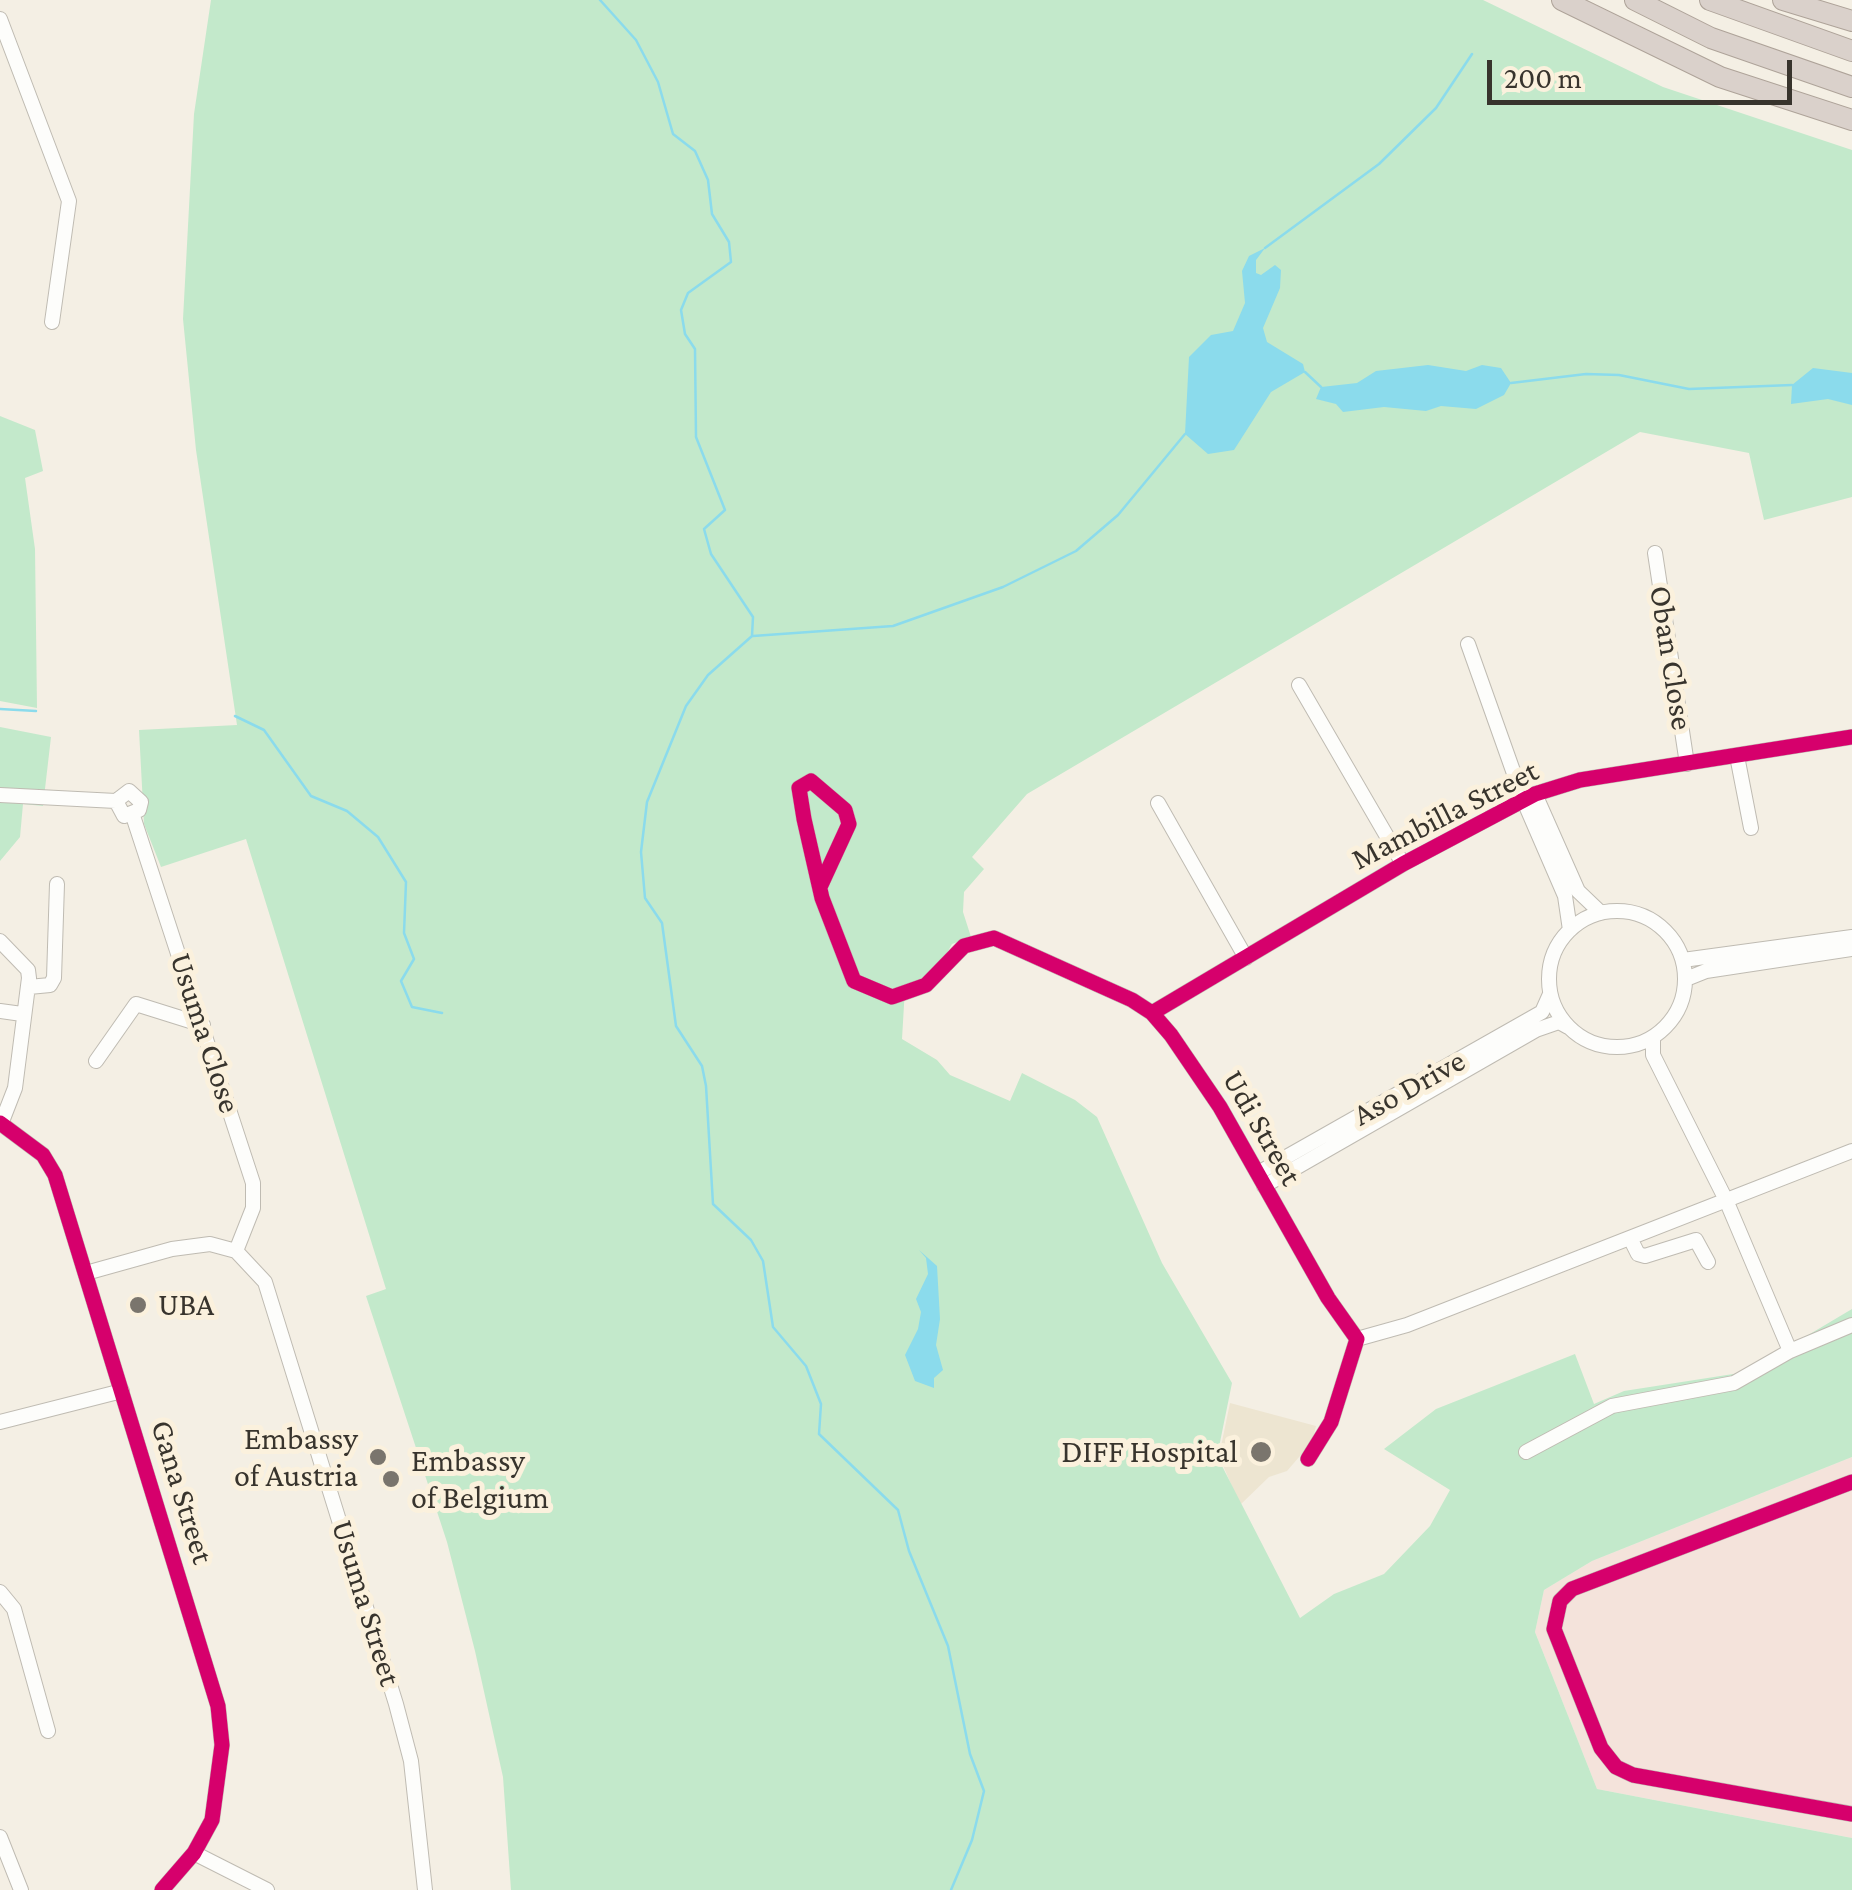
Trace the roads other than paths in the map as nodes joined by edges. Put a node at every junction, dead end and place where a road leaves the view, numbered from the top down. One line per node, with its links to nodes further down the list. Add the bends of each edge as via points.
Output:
1 (1562, 0): 9 (highway, via 1720,77)
2 (1635, 0): 8 (highway, via 1711,38)
3 (1710, 0): 7 (highway)
4 (1783, 0): 5 (highway)
5 (1848, 18)
6 (0, 19): 10 (street, via 69,202)
7 (1852, 51)
8 (1852, 88)
9 (1852, 120)
10 (52, 322)
11 (1655, 552): 16 (street, Oban Close)
12 (1468, 644): 18 (street)
13 (1298, 685): 21 (street)
14 (1852, 737): 15 (street, Mambilla Street)
15 (1737, 756): 16 (street, Mambilla Street); 20 (street)
16 (1687, 764): 18 (street, Mambilla Street, via 1580,780)
17 (0, 795): 37 (street, Usuma Close, via 116,801 121,794 137,794 141,802 133,816)
18 (1529, 797): 21 (street, Mambilla Street); 24 (street, via 1578,891); 25 (street, via 1565,896)
19 (1158, 804): 29 (street)
20 (1751, 828)
21 (1404, 864): 29 (street, Mambilla Street)
22 (57, 884): 32 (street, via 54,978)
23 (820, 887): 23 (street, via 799,792 811,781 844,810 849,824); 36 (street, Udi Street, via 854,981 892,997 926,985 964,946 994,938)
24 (1602, 913): 25 (street); 30 (street, via 1648,918 1670,935)
25 (1570, 930): 33 (street, via 1554,952)
26 (1852, 938): 30 (street)
27 (0, 941): 32 (street, via 28,970)
28 (1852, 949): 31 (street, via 1706,971)
29 (1246, 958): 36 (street, Mambilla Street)
30 (1683, 960): 31 (street)
31 (1686, 980): 39 (street, via 1677,1014)
32 (29, 988): 35 (street)
33 (1550, 993): 38 (street); 43 (street, Aso Drive, via 1542,1012)
34 (0, 1011): 35 (street)
35 (22, 1014): 41 (street, via 14,1088)
36 (1152, 1014): 43 (street, Udi Street, via 1195,1068)
37 (203, 1025): 40 (street, via 136,1004); 46 (street, Usuma Close, via 253,1183 250,1219)
38 (1568, 1027): 39 (street, via 1605,1046 1633,1046); 43 (street, Aso Drive, via 1549,1024)
39 (1653, 1037): 44 (street, via 1653,1055)
40 (96, 1060)
41 (1, 1123): 48 (street, Gana Street, via 43,1155)
42 (1852, 1150): 44 (street)
43 (1261, 1180): 50 (street, Udi Street)
44 (1726, 1200): 45 (street); 51 (street)
45 (1630, 1238): 47 (street, via 1645,1256 1696,1240); 50 (street)
46 (236, 1251): 48 (street, via 192,1244); 65 (street, Usuma Street, via 272,1296 396,1704 411,1761)
47 (1708, 1262)
48 (86, 1274): 52 (street, Gana Street)
49 (1852, 1325): 51 (street)
50 (1358, 1339): 55 (street, via 1331,1422)
51 (1790, 1351): 54 (street, via 1734,1384 1612,1406)
52 (122, 1391): 53 (street); 61 (street, Gana Street, via 218,1706 220,1782 212,1820)
53 (0, 1422)
54 (1526, 1452)
55 (1308, 1459)
56 (1852, 1482): 59 (street, via 1572,1590 1560,1601 1554,1629 1601,1748 1616,1768)
57 (0, 1592): 58 (street, via 14,1610)
58 (48, 1731)
59 (1852, 1814)
60 (0, 1837): 62 (street)
61 (194, 1853): 63 (street, Gana Street); 64 (street)
62 (20, 1890)
63 (162, 1890)
64 (267, 1890)
65 (425, 1890)

